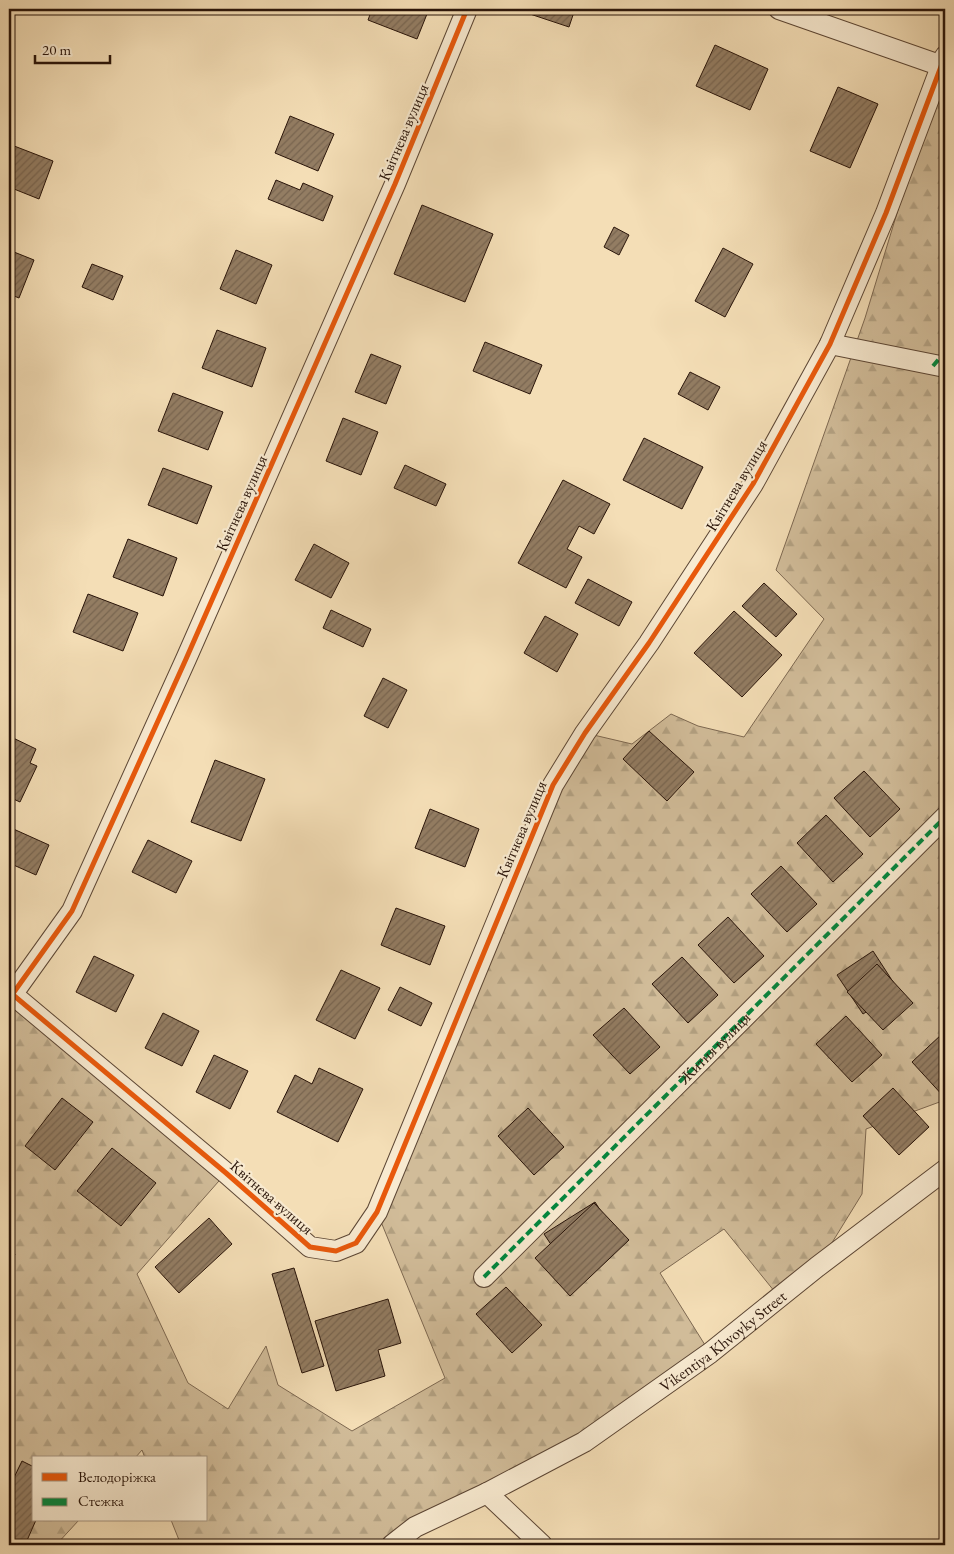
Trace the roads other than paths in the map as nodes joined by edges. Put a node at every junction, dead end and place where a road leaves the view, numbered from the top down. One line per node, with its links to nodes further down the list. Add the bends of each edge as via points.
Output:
1 (467, 9): 7 (street, Квітнева вулиця, via 395,184 72,912)
2 (779, 9): 3 (street, Квітнева вулиця)
3 (944, 61): 4 (street, Квітнева вулиця, via 886,213)
4 (830, 344): 5 (street); 7 (street, Квітнева вулиця, via 753,484 552,785 377,1212 356,1243 336,1251 310,1247 226,1173)
5 (941, 362)
6 (945, 817): 9 (street, Житня вулиця)
7 (10, 996)
8 (945, 1170): 10 (street, Vikentiya Khvoyky Street, via 710,1352 584,1442)
9 (484, 1277)
10 (487, 1493): 11 (street, Vikentiya Khvoyky Street, via 415,1528); 12 (street)
11 (392, 1545)
12 (542, 1545)

